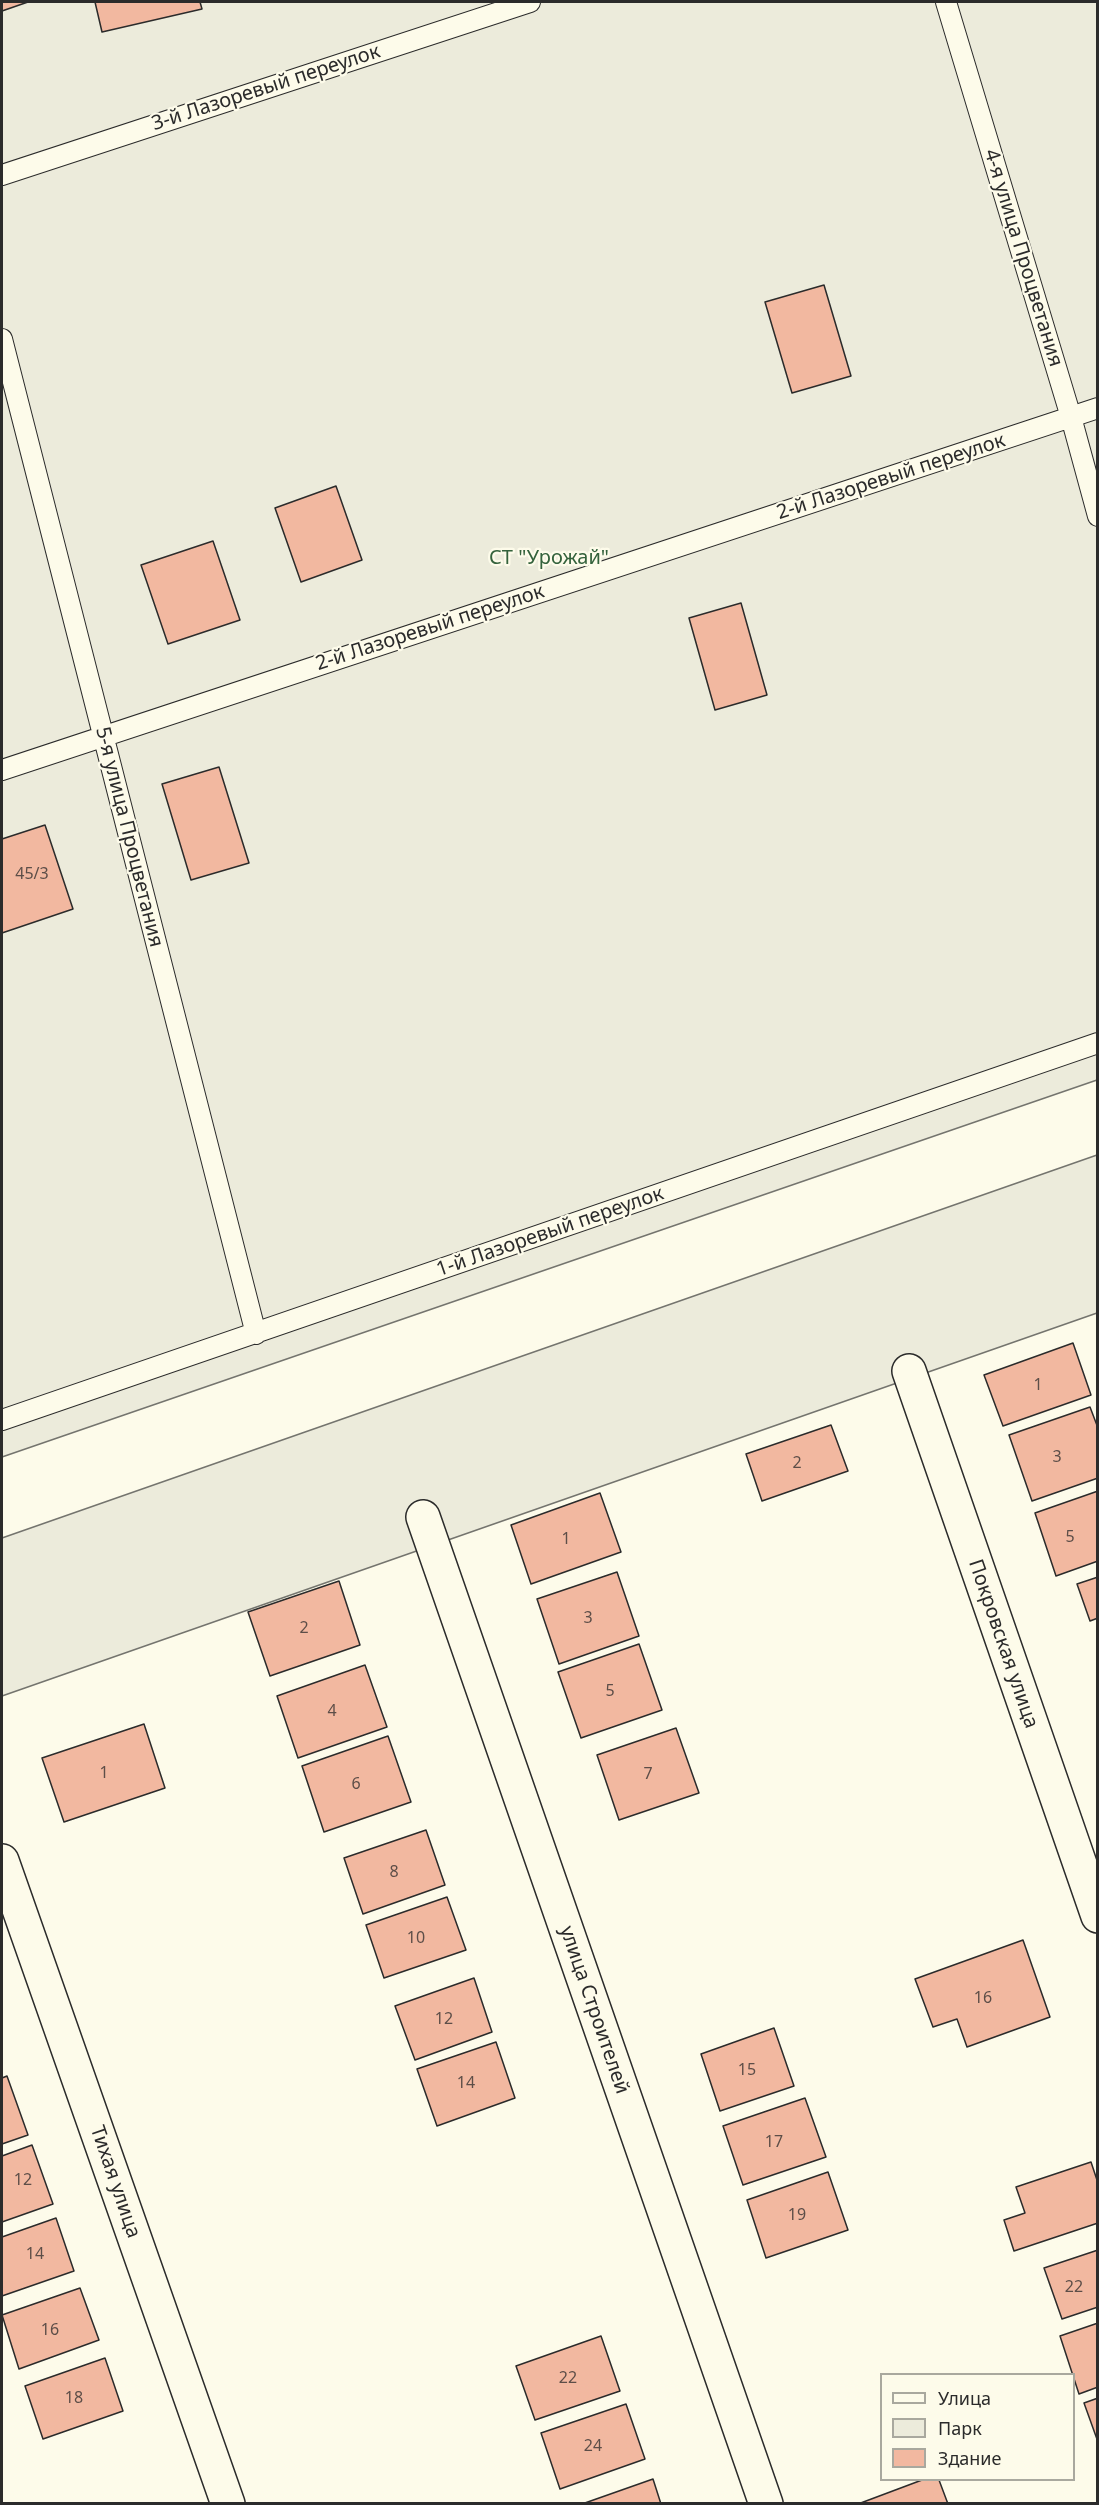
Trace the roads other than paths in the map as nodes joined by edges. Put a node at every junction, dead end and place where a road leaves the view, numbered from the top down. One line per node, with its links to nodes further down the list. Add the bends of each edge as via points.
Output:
1 (530, 2): 3 (lane, 3-й Лазоревый переулок)
2 (946, 2): 6 (lane, 4-я улица Процветания)
3 (2, 175)
4 (2, 339): 8 (lane, 5-я улица Процветания)
5 (1098, 408): 6 (lane, 2-й Лазоревый переулок)
6 (1071, 417): 7 (lane, 4-я улица Процветания); 8 (lane, 2-й Лазоревый переулок)
7 (1098, 516)
8 (103, 735): 9 (lane, 2-й Лазоревый переулок); 11 (lane, 5-я улица Процветания)
9 (2, 770)
10 (1098, 1043): 11 (lane, 1-й Лазоревый переулок)
11 (256, 1334): 13 (lane, 1-й Лазоревый переулок)
12 (909, 1371): 16 (street, Покровская улица)
13 (2, 1420)
14 (423, 1517): 18 (street, улица Строителей)
15 (2, 1861): 17 (street, Тихая улица)
16 (1098, 1916)
17 (228, 2504)
18 (766, 2504)

